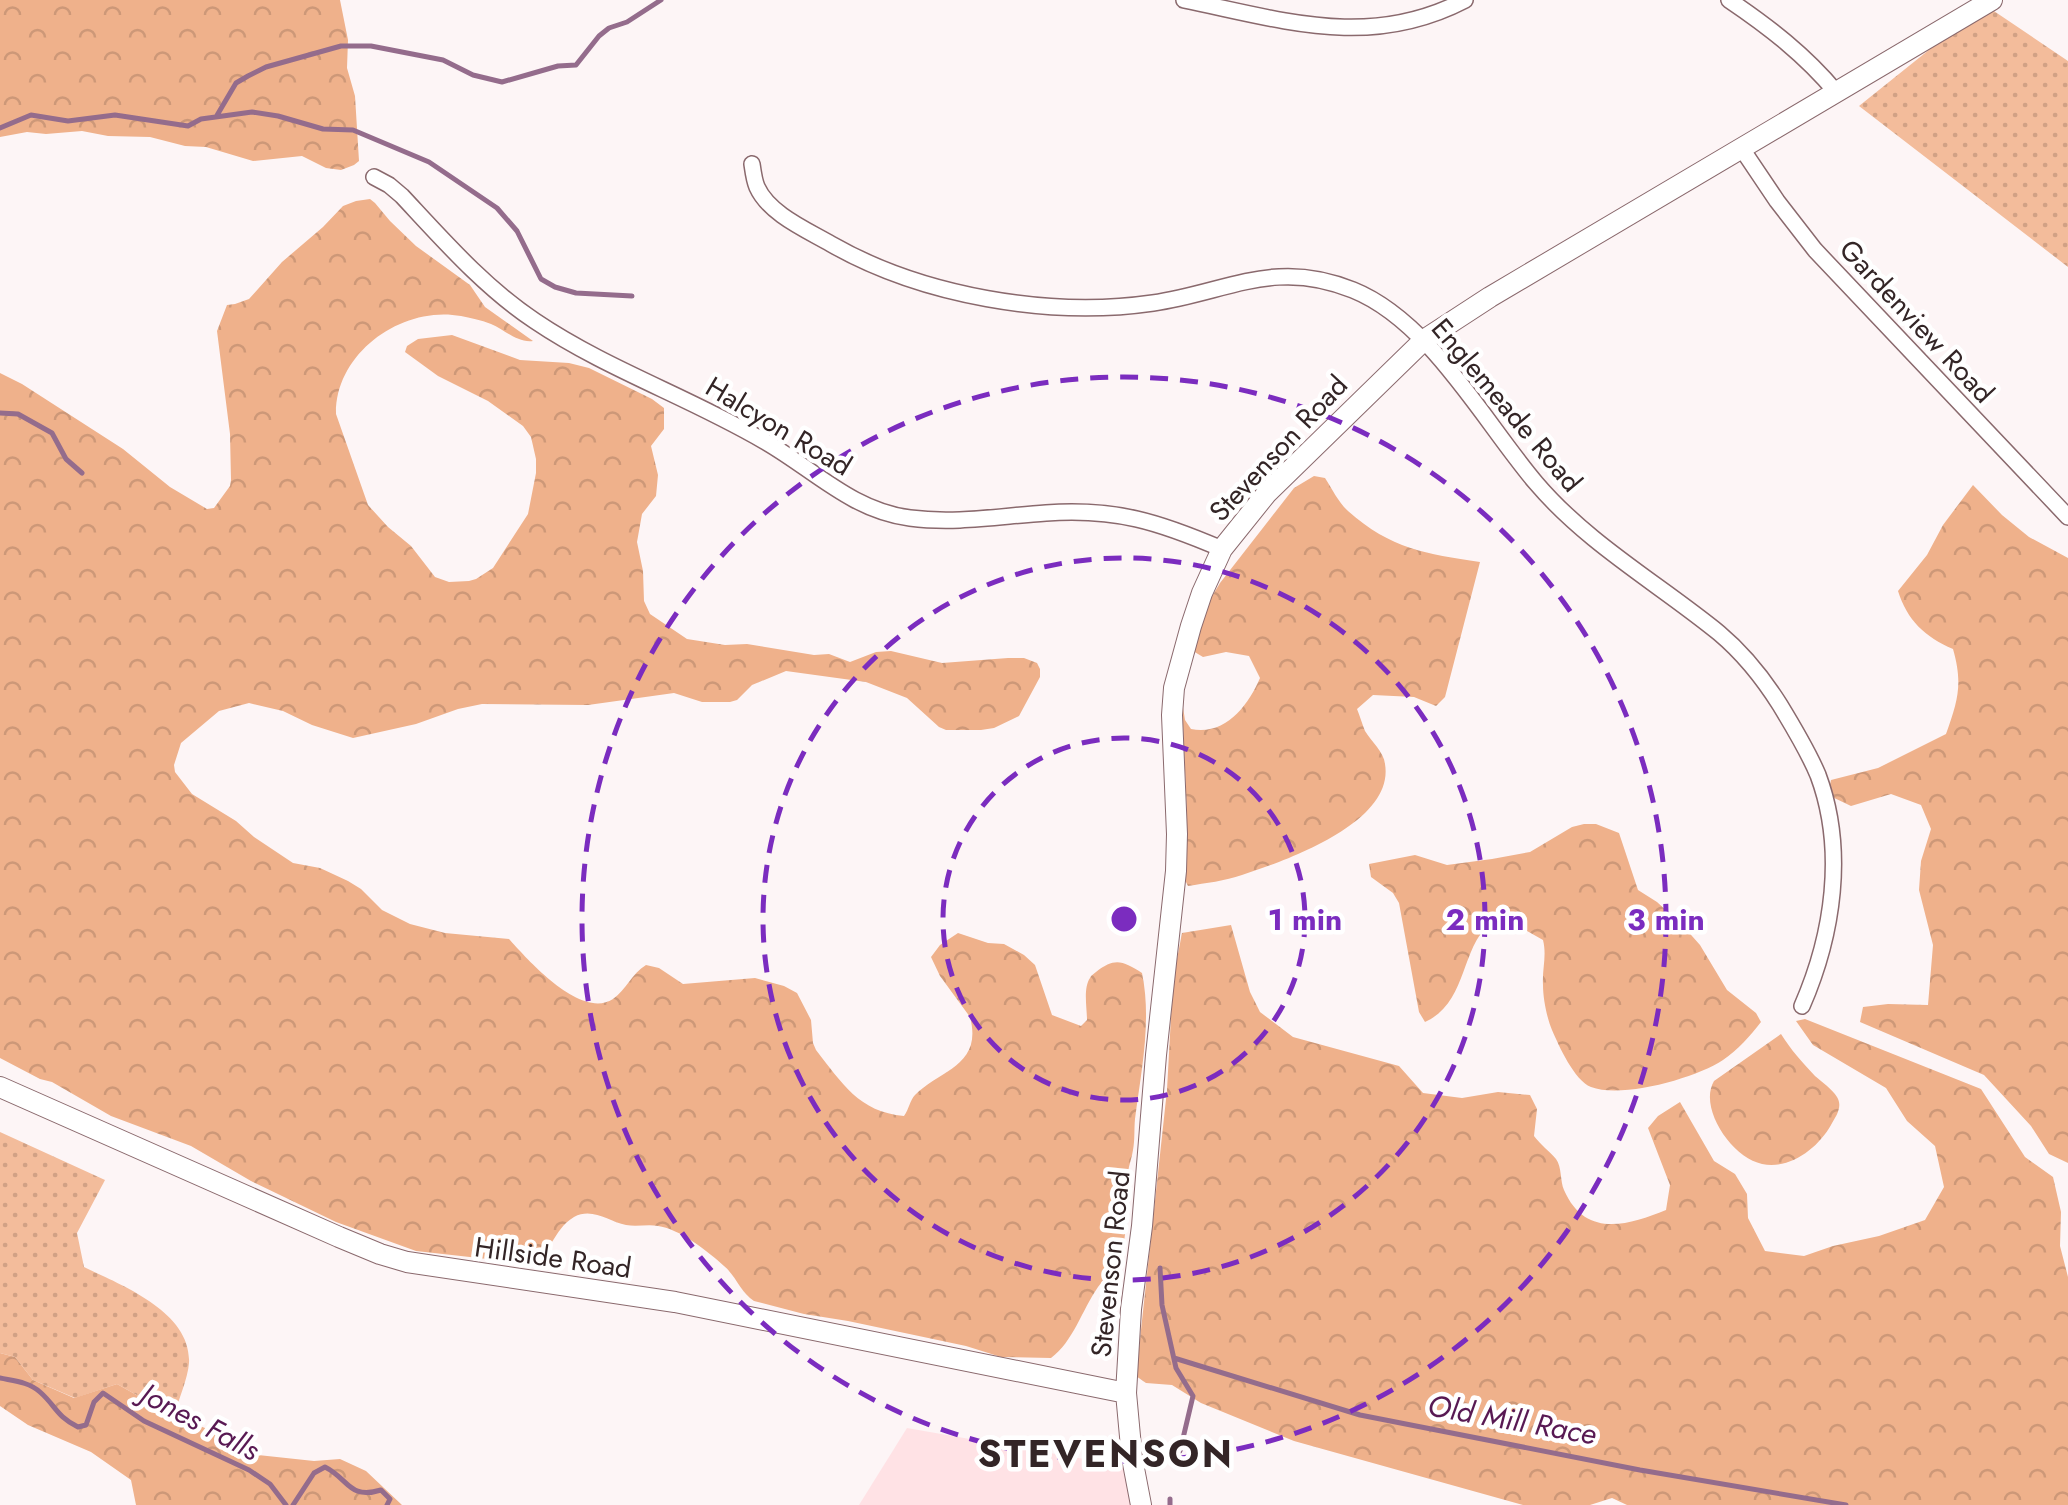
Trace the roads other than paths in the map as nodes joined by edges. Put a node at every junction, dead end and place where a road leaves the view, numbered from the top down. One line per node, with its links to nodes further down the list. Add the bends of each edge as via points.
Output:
1 (1184, 0): 2 (street, via 1349,28 1394,26)
2 (1465, 0)
3 (1729, 0): 5 (street, via 1813,64)
4 (1992, 0): 5 (street, Stevenson Road)
5 (1836, 92): 6 (street, Stevenson Road)
6 (1742, 149): 9 (street, Stevenson Road); 10 (street, Gardenview Road, via 1815,250)
7 (752, 164): 9 (street, Englemeade Road, via 758,189 798,224 878,266 954,291 1086,308 1304,276 1365,296)
8 (374, 177): 11 (street, Halcyon Road, via 537,323 736,424 875,509 936,521 1076,512 1136,517)
9 (1424, 340): 11 (street, Stevenson Road, via 1267,492); 12 (street, Englemeade Road, via 1536,484 1750,662 1797,732 1818,777 1833,859 1826,936)
10 (2068, 517)
11 (1222, 549): 14 (street, Stevenson Road, via 1174,688 1176,870)
12 (1802, 1006)
13 (0, 1087): 14 (street, Hillside Road, via 407,1262 675,1302)
14 (1126, 1393): 15 (street, Stevenson Road)
15 (1141, 1505)

